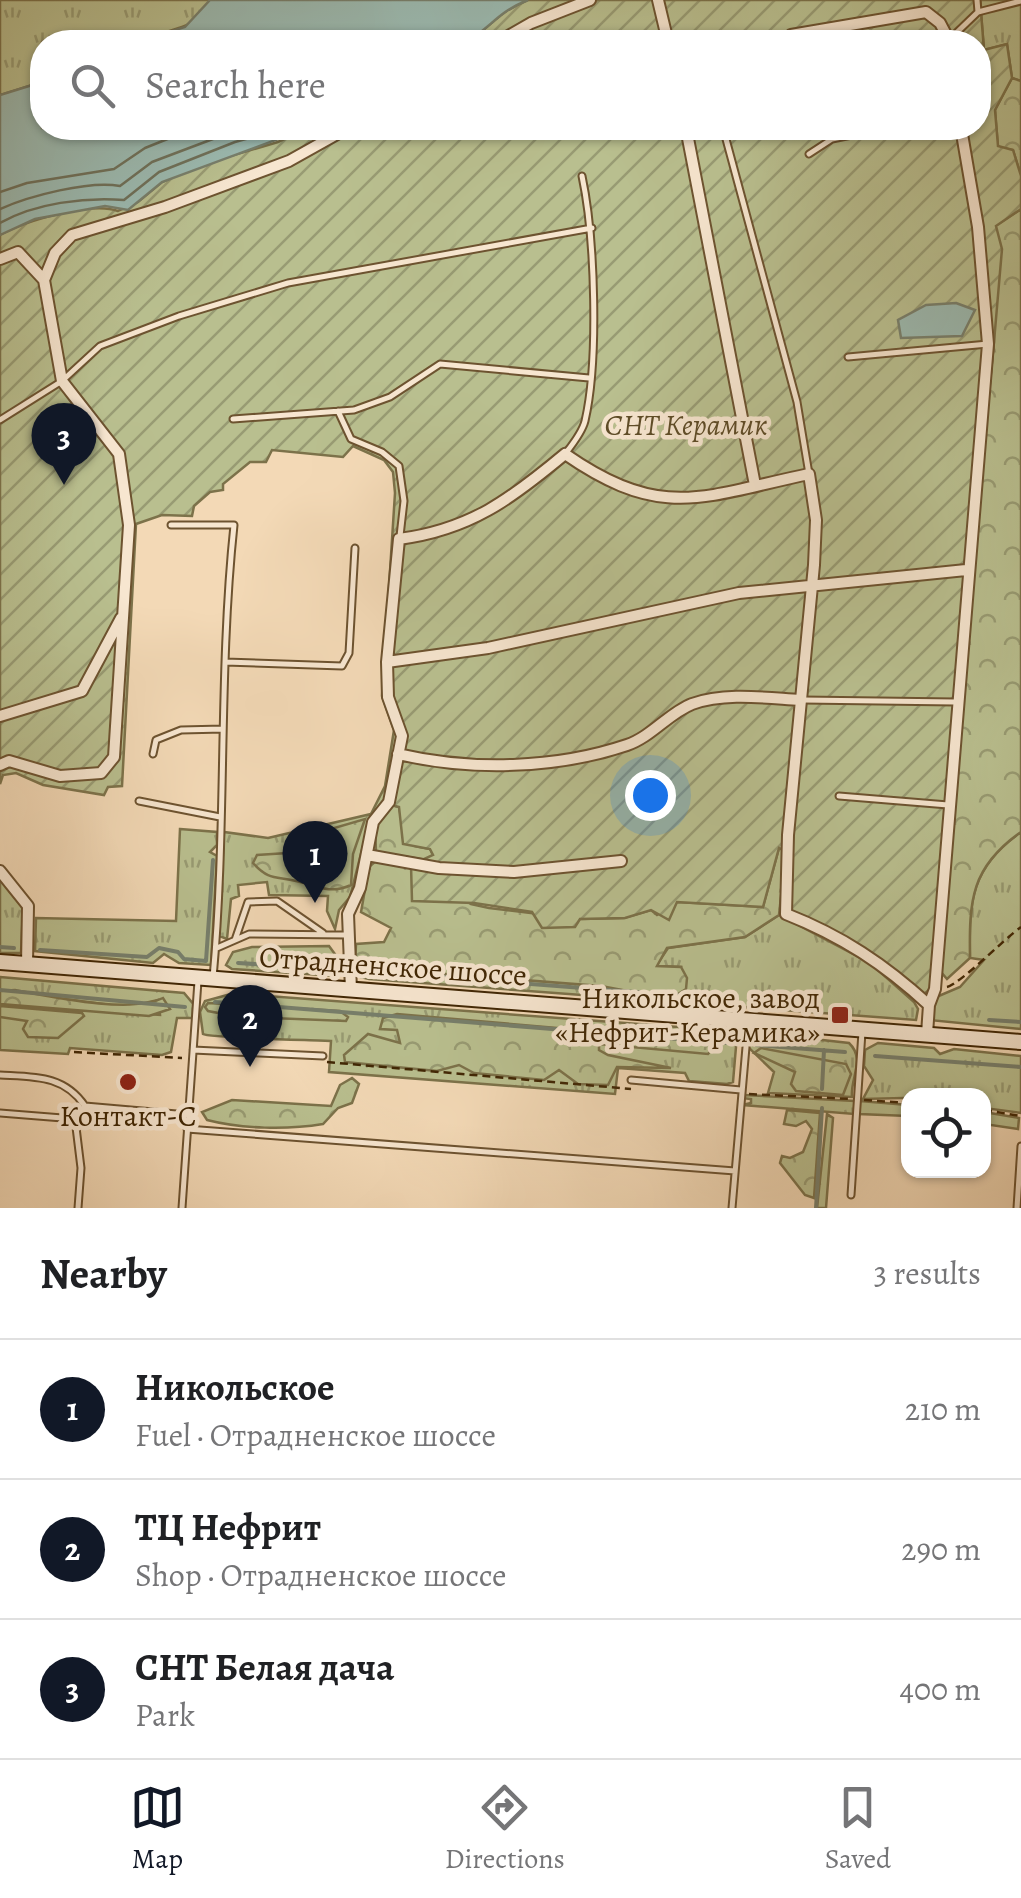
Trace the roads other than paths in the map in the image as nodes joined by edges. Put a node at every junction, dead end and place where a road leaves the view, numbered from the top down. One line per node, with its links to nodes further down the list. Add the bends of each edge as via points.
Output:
1 (590, 0): 6 (street)
2 (658, 0): 7 (street)
3 (977, 0): 5 (lane)
4 (1021, 1): 5 (lane)
5 (978, 12): 10 (lane)
6 (519, 30)
7 (665, 30)
8 (820, 30): 9 (street, via 926,12)
9 (943, 30)
10 (960, 30)
11 (327, 140): 20 (street, via 289,161 165,207 72,234 54,253)
12 (688, 140): 30 (street)
13 (725, 140): 29 (lane, via 789,370)
14 (831, 140): 16 (lane)
15 (963, 140): 21 (street)
16 (810, 154)
17 (582, 176): 18 (lane)
18 (592, 228): 23 (lane); 24 (lane, via 288,283 112,340)
19 (0, 259): 20 (street, via 18,252)
20 (44, 280): 24 (street)
21 (988, 344): 22 (lane); 34 (street)
22 (848, 357)
23 (589, 378): 25 (lane, via 440,364 390,398); 28 (lane, via 584,425)
24 (62, 381): 27 (lane); 36 (street, via 119,454 130,525)
25 (338, 411): 26 (lane); 32 (lane, via 351,439 398,466 404,501)
26 (232, 419)
27 (0, 420)
28 (565, 454): 30 (street, via 601,479 678,500); 32 (street, via 472,522)
29 (809, 474): 30 (street); 35 (street, via 816,520)
30 (755, 485)
31 (172, 525): 37 (lane, via 234,525)
32 (399, 539): 38 (street)
33 (355, 548): 37 (lane, via 349,653 342,666)
34 (966, 570): 35 (street); 40 (street)
35 (812, 584): 38 (street); 39 (street)
36 (124, 613): 41 (street, via 82,691); 45 (street, via 108,770 60,776 10,760)
37 (224, 662): 42 (lane)
38 (388, 662): 44 (street, via 388,698 402,736)
39 (800, 700): 40 (lane); 44 (street, via 690,704 631,744 514,765); 61 (street, via 786,914 860,948)
40 (955, 702): 48 (street)
41 (0, 716)
42 (223, 729): 43 (lane, via 180,730 156,740); 49 (lane)
43 (153, 754)
44 (398, 754): 50 (street, via 389,802 373,822)
45 (0, 765)
46 (839, 796): 48 (lane)
47 (139, 801): 49 (lane)
48 (948, 805): 61 (street)
49 (220, 817): 56 (lane)
50 (366, 854): 51 (street, via 439,868 514,872); 54 (street)
51 (620, 861)
52 (0, 871): 58 (street, via 28,906)
53 (326, 935): 54 (lane); 55 (lane, via 249,934); 55 (lane, via 277,901 248,902)
54 (347, 935): 60 (street)
55 (235, 940): 56 (lane)
56 (216, 948): 59 (lane)
57 (0, 962): 58 (main road, Отрадненское шоссе)
58 (27, 964): 59 (main road, Отрадненское шоссе)
59 (206, 979): 60 (main road, Отрадненское шоссе); 66 (lane)
60 (351, 990): 62 (main road, Отрадненское шоссе)
61 (929, 1005): 64 (street)
62 (748, 1021): 63 (main road, Отрадненское шоссе); 70 (lane)
63 (862, 1030): 64 (main road, Отрадненское шоссе); 78 (lane)
64 (927, 1034): 65 (main road, Отрадненское шоссе)
65 (1021, 1042)
66 (193, 1050): 67 (lane); 73 (lane)
67 (323, 1056)
68 (0, 1075): 71 (lane, via 49,1077)
69 (631, 1080): 70 (lane)
70 (741, 1092): 77 (lane)
71 (85, 1106): 73 (lane); 74 (lane)
72 (0, 1114): 74 (lane)
73 (188, 1115): 75 (lane)
74 (75, 1119): 79 (lane)
75 (188, 1129): 77 (lane); 80 (lane)
76 (1021, 1146): 82 (lane)
77 (735, 1171): 81 (lane)
78 (850, 1195)
79 (78, 1208)
80 (182, 1208)
81 (732, 1208)
82 (1016, 1208)

